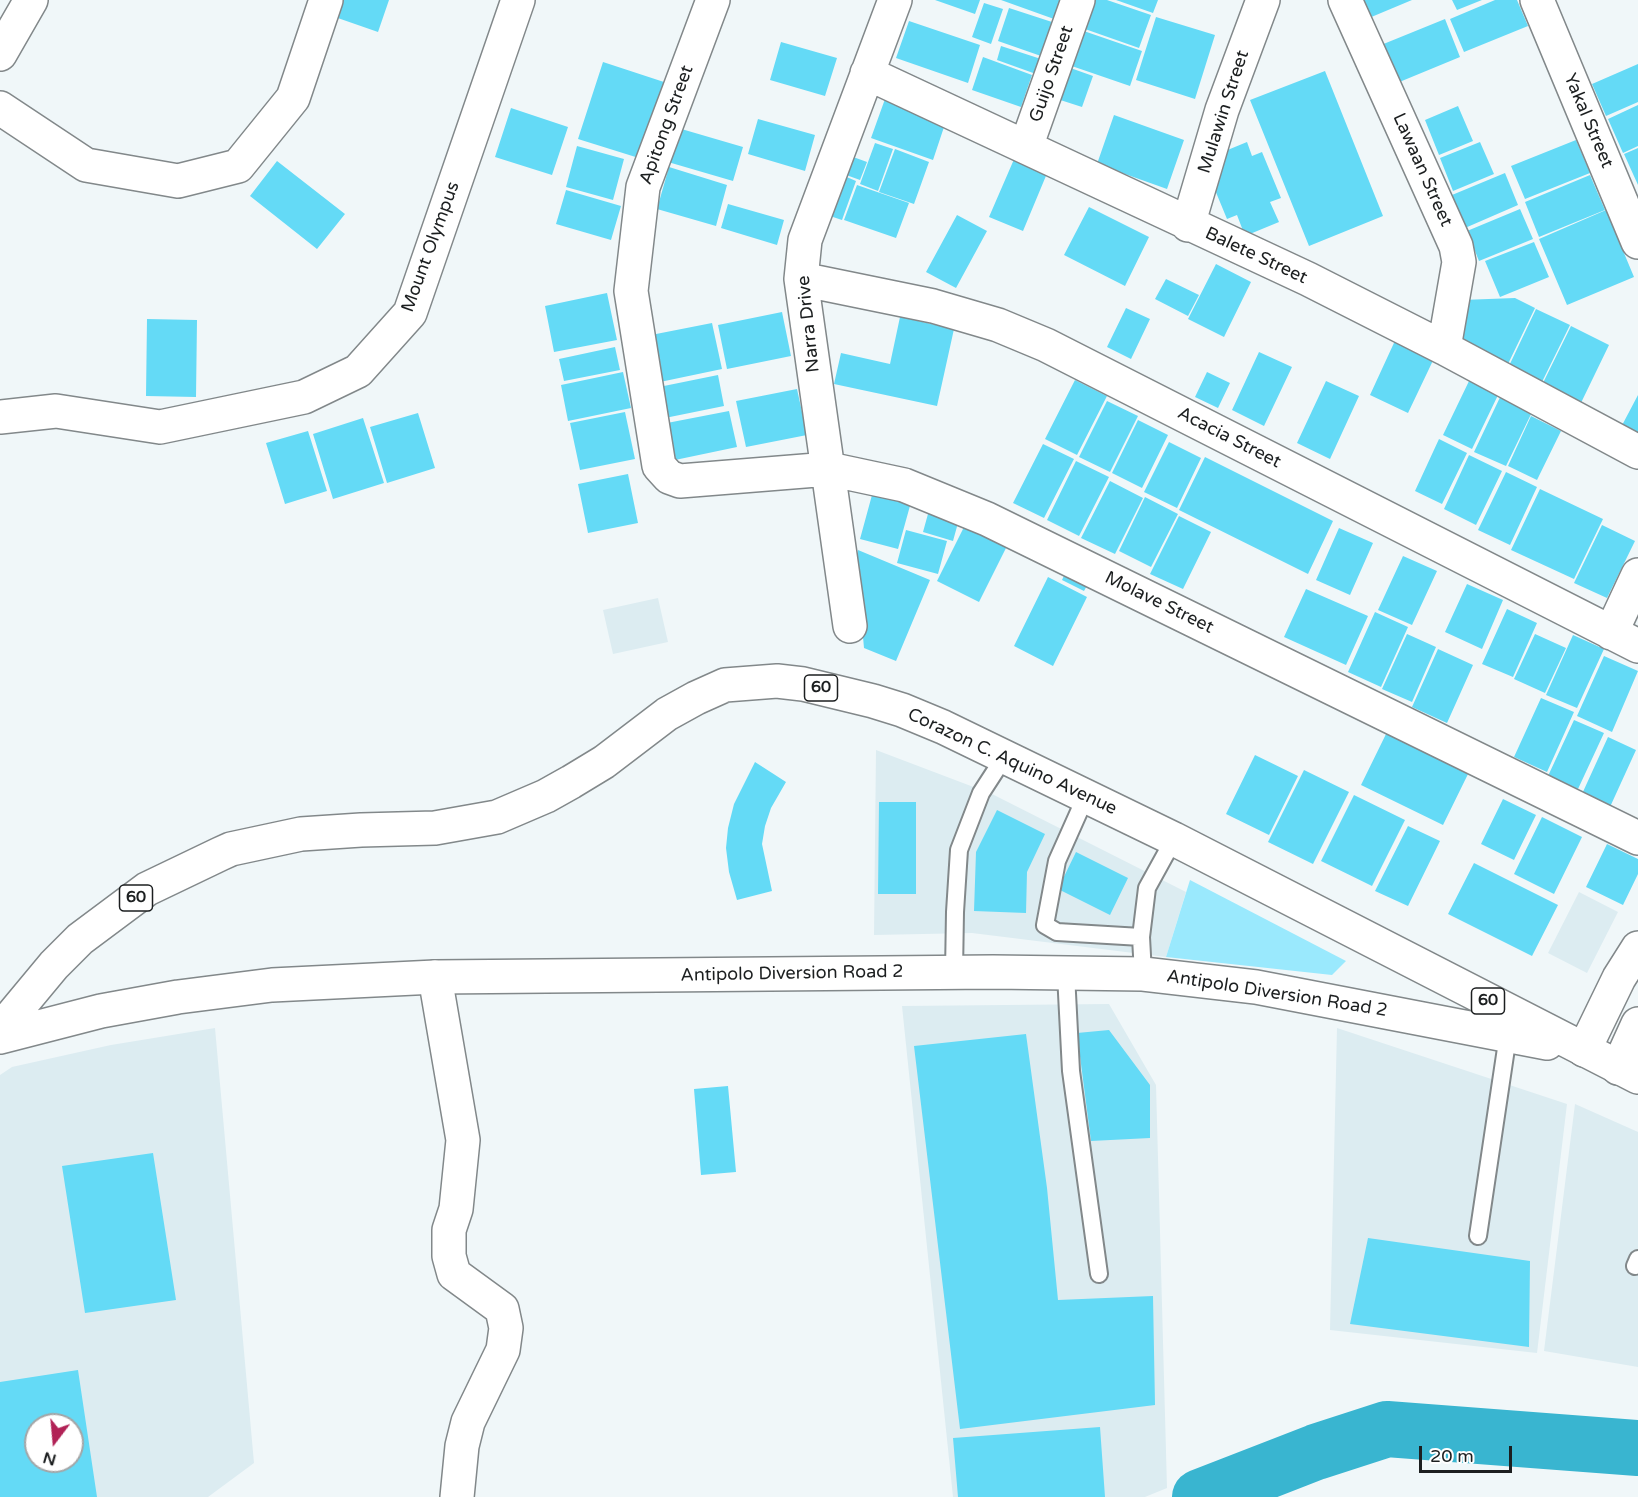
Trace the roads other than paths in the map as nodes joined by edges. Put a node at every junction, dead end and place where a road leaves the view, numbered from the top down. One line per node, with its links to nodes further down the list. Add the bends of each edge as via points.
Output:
1 (31, 0): 10 (street)
2 (326, 0): 12 (street, via 293,98 238,166 178,180 86,165)
3 (518, 0): 18 (street, Mount Olympus, via 410,313 358,371 304,397 160,427 56,411)
4 (713, 0): 20 (street, Apitong Street, via 643,187 636,244 631,291)
5 (895, 0): 11 (street, Narra Drive)
6 (1078, 0): 13 (street, Guijo Street)
7 (1263, 0): 14 (street, Mulawin Street, via 1222,110)
8 (1345, 0): 17 (street, Lawaan Street, via 1456,246 1459,262)
9 (1537, 0): 15 (street, Yakal Street)
10 (0, 54)
11 (867, 73): 13 (street, Balete Street); 16 (street, Narra Drive, via 806,240)
12 (0, 108)
13 (1026, 147): 14 (street, Balete Street)
14 (1188, 225): 17 (street, Balete Street, via 1308,279)
15 (1638, 242)
16 (801, 279): 21 (street, Narra Drive); 24 (street, Acacia Street, via 933,306 998,325 1046,345)
17 (1444, 348): 19 (street, Balete Street)
18 (0, 417)
19 (1638, 452)
20 (658, 466): 21 (street, Molave Street, via 680,481)
21 (829, 469): 23 (street, Narra Drive); 27 (street, Molave Street, via 904,485 987,519)
22 (1638, 575): 24 (street)
23 (850, 626)
24 (1625, 640)
25 (1005, 756): 26 (street, Corazon C. Aquino Avenue / 60); 32 (street, Corazon C. Aquino Avenue / 60, via 902,710 837,692 777,681 725,685 667,714 604,762 563,787 497,817 435,828 301,834 231,849 147,889 80,939); 33 (lane, via 981,793 959,849)
26 (1086, 796): 28 (street, Corazon C. Aquino Avenue / 60); 29 (lane, via 1057,861 1045,925 1058,932)
27 (1638, 838)
28 (1174, 839): 29 (lane, via 1148,888); 31 (street, Corazon C. Aquino Avenue / 60)
29 (1141, 937): 35 (lane)
30 (1638, 948): 37 (street)
31 (1393, 951): 38 (street, via 1427,983 1415,1004); 44 (street, Corazon C. Aquino Avenue / 60)
32 (54, 965): 39 (street, via 54,988 64,1005); 41 (street, Corazon C. Aquino Avenue / 60)
33 (954, 972): 34 (street, Antipolo Diversion Road 2 / 60); 36 (street, Antipolo Diversion Road 2 / 60)
34 (1066, 974): 35 (street, Antipolo Diversion Road 2 / 60); 47 (lane, via 1071,1071)
35 (1143, 974): 38 (street, Antipolo Diversion Road 2 / 60, via 1256,987)
36 (435, 977): 39 (street, Antipolo Diversion Road 2 / 60, via 272,985); 48 (street, via 463,1140 456,1209 449,1230 449,1256 454,1274 502,1309 506,1328 503,1350 468,1422)
37 (1629, 983): 44 (street)
38 (1377, 1009): 42 (street, Antipolo Diversion Road 2 / 60)
39 (101, 1011): 43 (street, Antipolo Diversion Road 2 / 60)
40 (1638, 1024): 45 (street)
41 (0, 1030)
42 (1508, 1035): 44 (street, Antipolo Diversion Road 2 / 60); 46 (lane)
43 (0, 1037)
44 (1584, 1050): 45 (street, Corazon C. Aquino Avenue / 60)
45 (1628, 1073)
46 (1478, 1236)
47 (1099, 1274)
48 (457, 1497)

